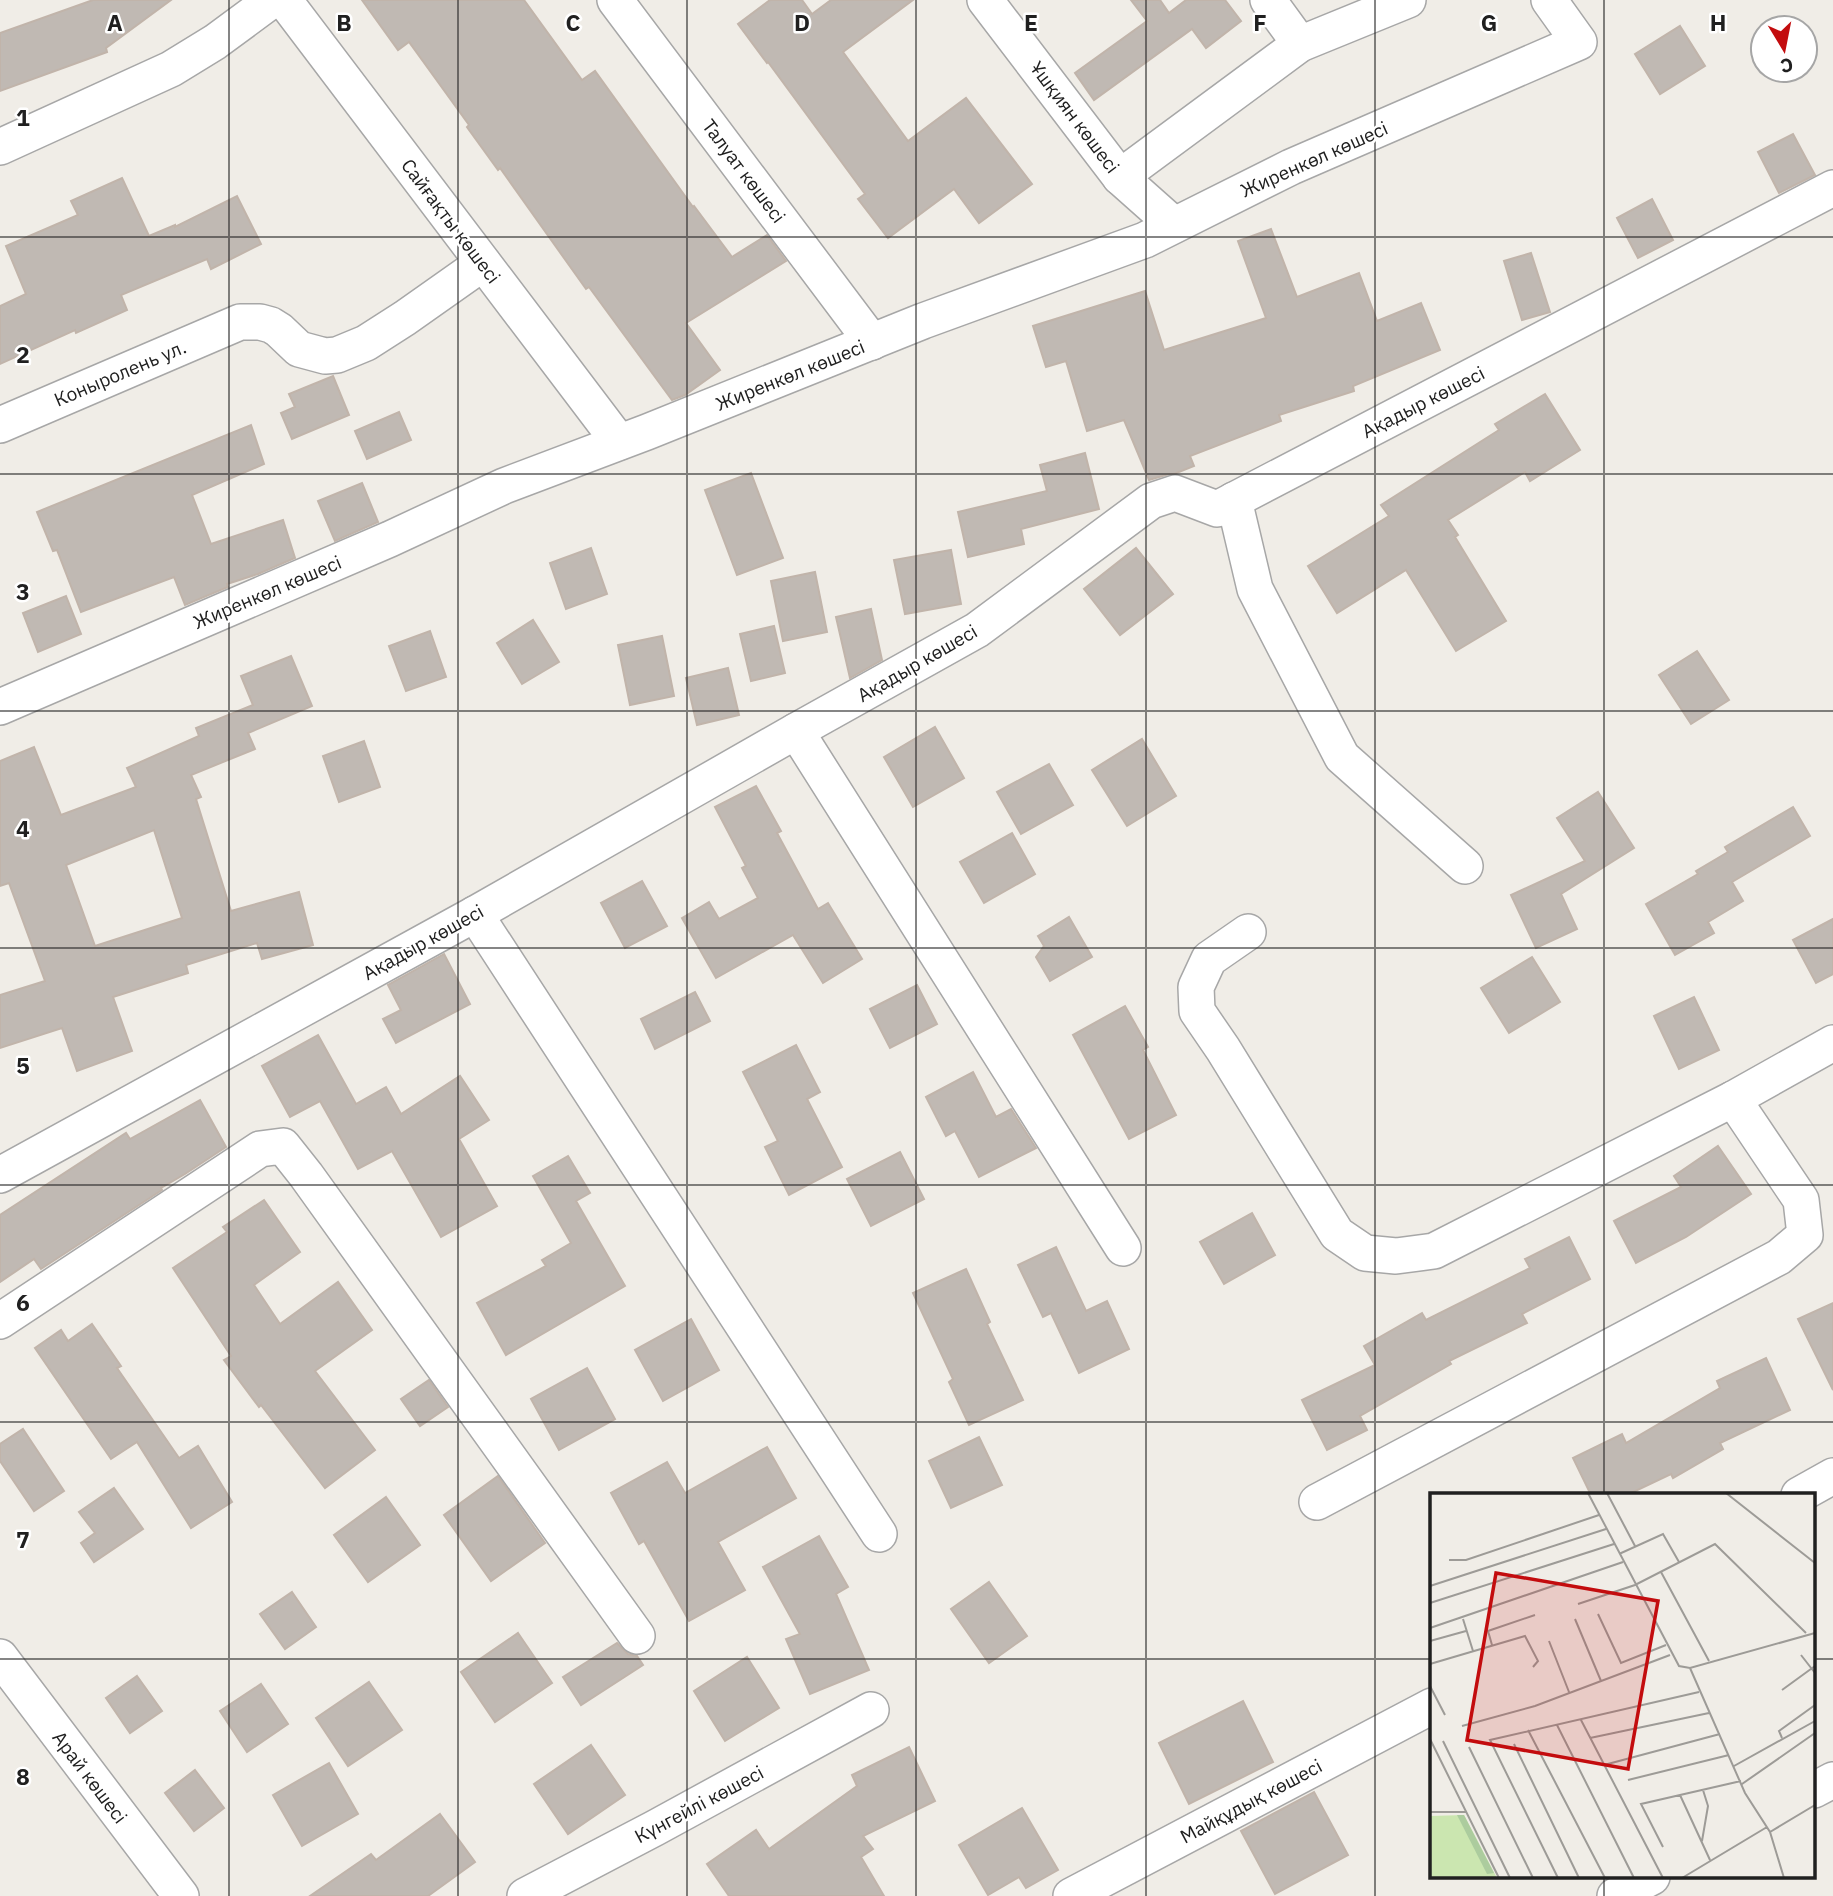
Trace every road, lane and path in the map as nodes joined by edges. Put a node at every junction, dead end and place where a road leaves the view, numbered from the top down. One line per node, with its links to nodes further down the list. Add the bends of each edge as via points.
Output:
1 (272, 0): 9 (street, via 171,69)
2 (284, 0): 13 (street, Сайғақты көшесі)
3 (615, 0): 14 (street, Талуат көшесі)
4 (985, 0): 10 (street, Ұшқиян көшесі)
5 (1268, 0): 8 (street)
6 (1408, 0): 8 (street)
7 (1549, 0): 12 (street, Жиренкөл көшесі, via 1579,42 1291,167)
8 (1300, 44): 10 (street)
9 (0, 148)
10 (1120, 177): 12 (street, Ұшқиян көшесі)
11 (1833, 188): 17 (street, Ақадыр көшесі)
12 (1174, 225): 14 (street, Жиренкөл көшесі, via 1145,240)
13 (483, 263): 15 (street, Коныролень ул., via 366,343 337,355 299,349 271,325 240,322); 16 (street, Сайғақты көшесі)
14 (872, 342): 16 (street, Жиренкөл көшесі)
15 (0, 425)
16 (619, 442): 18 (street, Жиренкөл көшесі, via 504,486)
17 (1234, 500): 19 (street, Ақадыр көшесі, via 1217,509 1175,493 1151,501 977,630); 20 (street, via 1255,589 1342,757)
18 (0, 707)
19 (796, 731): 21 (street, Ақадыр көшесі); 26 (street)
20 (1465, 866)
21 (475, 914): 25 (street, Ақадыр көшесі); 31 (street)
22 (1248, 932): 24 (street, via 1209,959 1196,987 1197,1011 1337,1234 1365,1253 1396,1256 1434,1251)
23 (1833, 1043): 24 (street)
24 (1733, 1099): 30 (street, via 1801,1200 1805,1236 1779,1258)
25 (0, 1175)
26 (1123, 1248)
27 (0, 1321): 32 (street, via 260,1149 283,1146)
28 (1833, 1476): 29 (street)
29 (1803, 1493)
30 (1317, 1502)
31 (879, 1534)
32 (637, 1636)
33 (1, 1661): 38 (street, Арай көшесі)
34 (1430, 1707): 40 (street, Майқұдық көшесі)
35 (871, 1710): 39 (street, Күнгейлі көшесі)
36 (1833, 1780): 37 (street)
37 (1815, 1789)
38 (181, 1896)
39 (525, 1896)
40 (1070, 1896)

